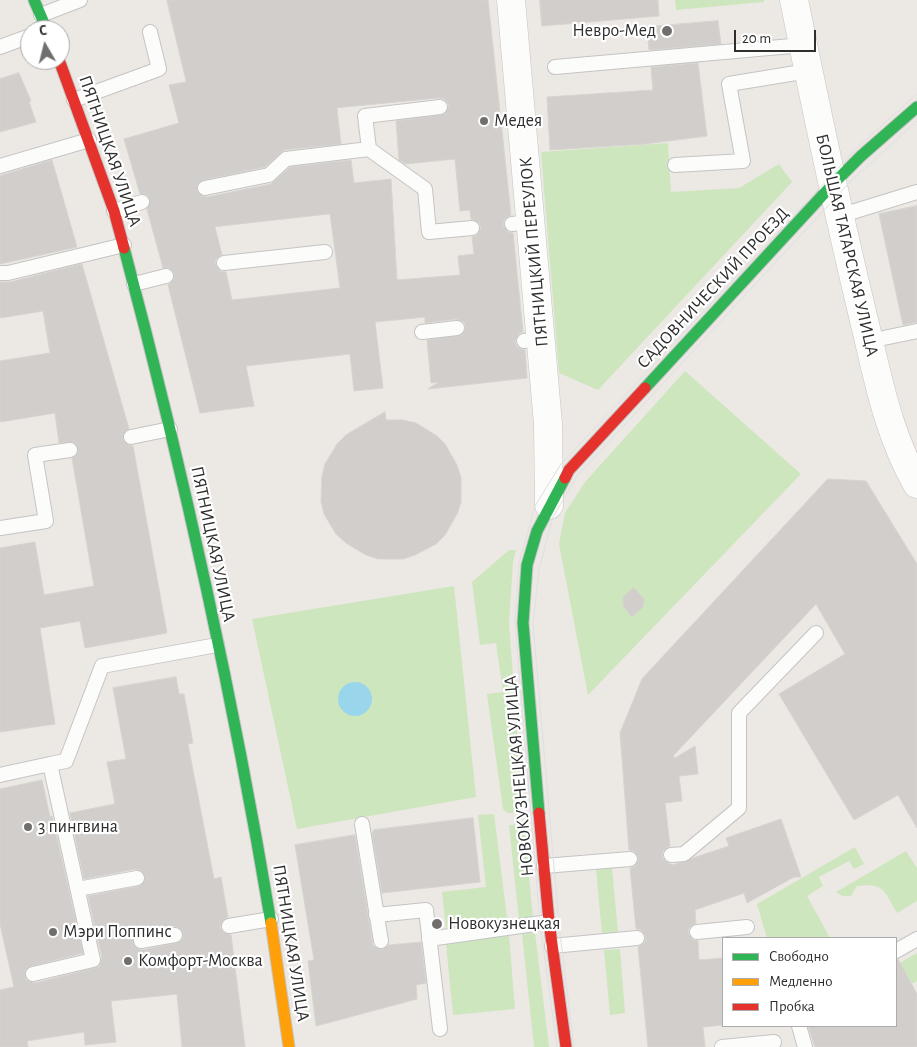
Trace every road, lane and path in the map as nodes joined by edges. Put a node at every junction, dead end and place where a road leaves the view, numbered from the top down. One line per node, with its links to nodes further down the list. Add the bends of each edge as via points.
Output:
1 (34, 0): 5 (street)
2 (80, 0): 5 (lane)
3 (511, 0): 42 (street, ПЯТНИЦКИЙ ПЕРЕУЛОК, via 522,223 532,340 548,424)
4 (794, 0): 10 (street, БОЛЬШАЯ ТАТАРСКАЯ УЛИЦА)
5 (41, 16): 6 (street)
6 (42, 20)
7 (150, 32): 13 (lane, via 159,69)
8 (20, 40): 9 (lane)
9 (0, 47)
10 (806, 58): 11 (lane); 18 (lane, via 729,84 743,161); 20 (street, БОЛЬШАЯ ТАТАРСКАЯ УЛИЦА)
11 (555, 66)
12 (63, 70): 13 (street, ПЯТНИЦКАЯ УЛИЦА)
13 (74, 100): 16 (street, ПЯТНИЦКАЯ УЛИЦА)
14 (440, 107): 17 (lane, via 365,116)
15 (917, 107): 20 (street, САДОВНИЧЕСКИЙ ПРОЕЗД)
16 (89, 140): 19 (lane); 24 (street, ПЯТНИЦКАЯ УЛИЦА)
17 (369, 149): 21 (lane, via 286,159 268,175); 26 (lane, via 425,189 429,232)
18 (675, 165)
19 (0, 166)
20 (832, 185): 25 (street, БОЛЬШАЯ ТАТАРСКАЯ УЛИЦА); 42 (street, САДОВНИЧЕСКИЙ ПРОЕЗД, via 569,470)
21 (205, 188)
22 (917, 192): 25 (lane)
23 (142, 202): 24 (lane)
24 (114, 211): 27 (street, ПЯТНИЦКАЯ УЛИЦА)
25 (839, 216): 36 (street, БОЛЬШАЯ ТАТАРСКАЯ УЛИЦА)
26 (472, 228)
27 (124, 246): 30 (lane); 32 (street, ПЯТНИЦКАЯ УЛИЦА)
28 (325, 252): 29 (lane)
29 (224, 263)
30 (0, 273)
31 (166, 276): 32 (lane)
32 (134, 284): 37 (street, ПЯТНИЦКАЯ УЛИЦА)
33 (456, 328): 35 (lane)
34 (917, 331): 36 (lane)
35 (422, 332)
36 (869, 341): 40 (street, БОЛЬШАЯ ТАТАРСКАЯ УЛИЦА, via 888,422)
37 (170, 429): 38 (lane); 45 (street, ПЯТНИЦКАЯ УЛИЦА)
38 (131, 437)
39 (70, 450): 43 (lane, via 35,455 46,521)
40 (909, 455): 41 (street, БОЛЬШАЯ ТАТАРСКАЯ УЛИЦА)
41 (917, 484)
42 (549, 505): 51 (street, НОВОКУЗНЕЦКАЯ УЛИЦА, via 536,531 527,564 523,623)
43 (0, 528)
44 (816, 633): 49 (lane, via 739,713 738,808 684,854)
45 (217, 645): 46 (lane, via 102,666 66,761); 55 (street, ПЯТНИЦКАЯ УЛИЦА, via 248,786)
46 (50, 764): 47 (lane); 53 (lane)
47 (0, 775)
48 (362, 824): 54 (lane)
49 (671, 855)
50 (630, 859): 51 (lane)
51 (544, 866): 56 (street, НОВОКУЗНЕЦКАЯ УЛИЦА)
52 (137, 878): 53 (lane)
53 (78, 889): 68 (lane, via 93,960)
54 (376, 915): 62 (lane, via 426,910); 65 (lane)
55 (271, 919): 57 (lane); 72 (street, ПЯТНИЦКАЯ УЛИЦА)
56 (549, 922): 62 (lane); 66 (street, НОВОКУЗНЕЦКАЯ УЛИЦА)
57 (229, 926)
58 (747, 927): 59 (lane)
59 (697, 932)
60 (175, 935): 64 (lane)
61 (637, 938): 66 (lane)
62 (429, 939): 70 (lane)
63 (917, 939): 67 (lane)
64 (141, 941)
65 (381, 941)
66 (552, 946): 73 (street, НОВОКУЗНЕЦКАЯ УЛИЦА)
67 (897, 950)
68 (32, 974)
69 (798, 1027): 75 (lane)
70 (440, 1029)
71 (774, 1042): 74 (lane)
72 (289, 1047)
73 (566, 1047)
74 (722, 1047)
75 (805, 1047)

